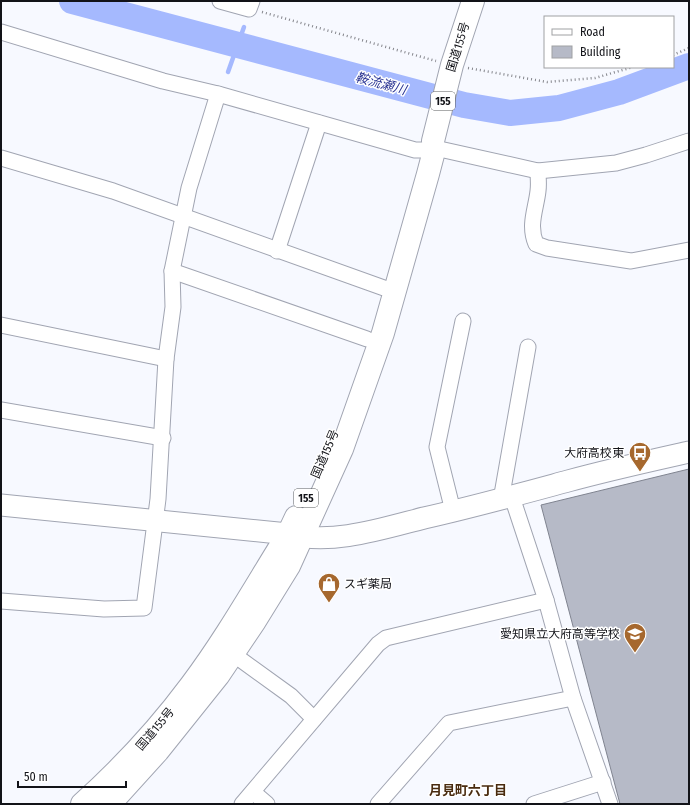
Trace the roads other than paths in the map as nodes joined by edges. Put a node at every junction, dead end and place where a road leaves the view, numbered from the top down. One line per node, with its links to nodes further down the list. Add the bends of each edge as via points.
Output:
1 (220, 1): 3 (street)
2 (473, 1): 8 (highway, 国道155号 / 155, via 452,65)
3 (251, 5)
4 (1, 32): 5 (street, via 163,81)
5 (218, 94): 6 (street); 11 (street)
6 (319, 123): 8 (street, via 415,150); 13 (street)
7 (689, 141): 10 (street, via 616,163)
8 (431, 145): 10 (street); 15 (highway, 国道155号 / 155); 28 (highway, 国道155号 / 155, via 384,333 342,449)
9 (1, 158): 11 (street, via 113,191)
10 (538, 171): 12 (street, via 538,190 531,224 536,244 547,248 631,260)
11 (182, 217): 13 (street); 14 (street)
12 (689, 250)
13 (277, 251): 15 (street)
14 (172, 271): 18 (street); 20 (street, via 173,307)
15 (384, 288): 18 (highway, 国道155号 / 155)
16 (463, 321): 26 (street, via 437,447)
17 (1, 325): 20 (street)
18 (367, 339): 28 (highway, 国道155号 / 155)
19 (528, 347): 24 (street)
20 (166, 359): 22 (street)
21 (1, 410): 22 (street)
22 (162, 438): 27 (street)
23 (689, 452): 24 (street, via 569,480)
24 (506, 498): 26 (street); 29 (street)
25 (1, 505): 27 (street)
26 (453, 511): 28 (street, via 332,538)
27 (155, 520): 28 (street); 30 (street, via 144,608 104,609)
28 (295, 536): 31 (highway, 国道155号 / 155, via 289,566); 36 (highway, 国道155号 / 155, via 190,687 124,764)
29 (546, 600): 32 (street); 33 (street, via 386,638)
30 (1, 601)
31 (232, 654): 33 (street, via 291,696); 37 (highway, 国道155号 / 155, via 180,725)
32 (573, 698): 34 (street); 40 (street, via 449,723)
33 (314, 719): 35 (street)
34 (603, 782): 41 (street); 42 (street)
35 (252, 792): 38 (street); 39 (street)
36 (82, 804)
37 (110, 804)
38 (242, 804)
39 (267, 804)
40 (378, 804)
41 (534, 804)
42 (610, 804)

